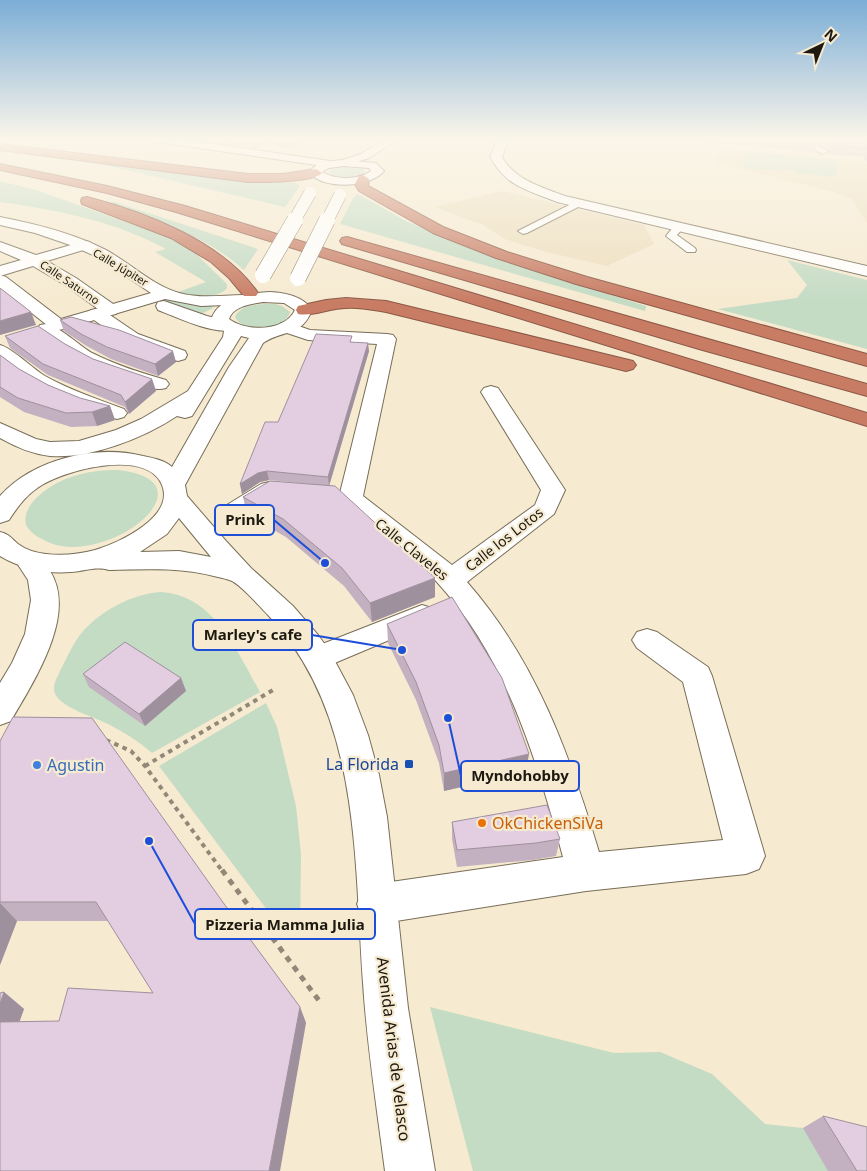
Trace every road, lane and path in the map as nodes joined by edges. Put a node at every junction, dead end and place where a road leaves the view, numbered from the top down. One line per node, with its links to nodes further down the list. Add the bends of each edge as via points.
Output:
1 (124, 194): 37 (highway)
2 (310, 194): 20 (street, bridge, via 263,275)
3 (342, 194): 23 (street, bridge, via 298,278)
4 (372, 194): 29 (highway, via 449,234 546,270)
5 (549, 194): 7 (street)
6 (79, 198): 20 (highway, via 199,246 224,264)
7 (578, 203): 10 (street); 11 (lane)
8 (0, 221): 12 (street, Calle Júpiter)
9 (281, 222): 33 (highway)
10 (680, 226): 14 (lane, via 671,236); 17 (street)
11 (523, 231)
12 (85, 245): 15 (street); 19 (street, Calle Júpiter)
13 (0, 246): 15 (street, Calle Saturno)
14 (691, 250)
15 (37, 260): 16 (street); 22 (street, Calle Saturno, via 55,270)
16 (0, 272)
17 (867, 272)
18 (0, 280): 24 (street)
19 (164, 294): 20 (street, Calle Júpiter, via 190,300); 21 (street)
20 (247, 296): 23 (street, Calle Júpiter, via 270,297); 25 (street, via 220,315 220,321)
21 (146, 299): 22 (street); 25 (street)
22 (104, 312): 24 (street); 28 (street, Calle Saturno, via 132,338)
23 (288, 318): 25 (street, via 245,332); 30 (highway, via 329,303 390,306); 41 (street, via 256,340 238,367); 49 (street, Calle Claveles, via 308,335 387,339 342,496 415,548)
24 (52, 327): 26 (street); 32 (street, via 68,347 91,361)
25 (229, 328): 35 (street, via 232,337)
26 (28, 334)
27 (3, 345): 36 (street, via 11,362 45,386)
28 (178, 355)
29 (867, 360)
30 (642, 369)
31 (680, 380): 37 (highway, via 785,408)
32 (158, 384)
33 (867, 390)
34 (491, 392): 49 (street, Calle los Lotos, via 553,490 545,509)
35 (194, 396): 38 (street, via 133,431 102,442 70,448 38,447); 40 (street, via 184,414 175,422 154,435)
36 (117, 413)
37 (867, 420)
38 (0, 429)
39 (0, 447): 40 (street, Avenida Arias de Velasco, via 45,462)
40 (90, 461): 41 (street, Avenida Arias de Velasco, via 127,459 149,464 166,473); 43 (street, via 56,469 36,479)
41 (175, 491): 47 (street, via 170,513 158,528 138,543); 48 (street, Avenida Arias de Velasco)
42 (297, 492): 44 (street, via 269,489)
43 (1, 507)
44 (231, 513)
45 (0, 540): 46 (street, via 9,551)
46 (28, 560): 47 (street, via 54,564); 53 (street, via 43,581 42,624 29,659)
47 (83, 562): 48 (street, Avenida Arias de Velasco, via 178,560)
48 (243, 575): 51 (street, Avenida Arias de Velasco, via 286,616)
49 (458, 589): 51 (street); 56 (street, Calle Claveles, via 521,686 554,765)
50 (648, 640): 56 (street, via 697,676 746,856)
51 (318, 658): 57 (street, Avenida Arias de Velasco, via 349,729 360,769 369,816)
52 (273, 690): 55 (path)
53 (0, 712)
54 (102, 740): 55 (path, via 131,752)
55 (145, 766): 58 (path)
56 (586, 872): 57 (street)
57 (377, 904): 59 (street, Avenida Arias de Velasco, via 390,1041)
58 (320, 1002)
59 (410, 1171)

